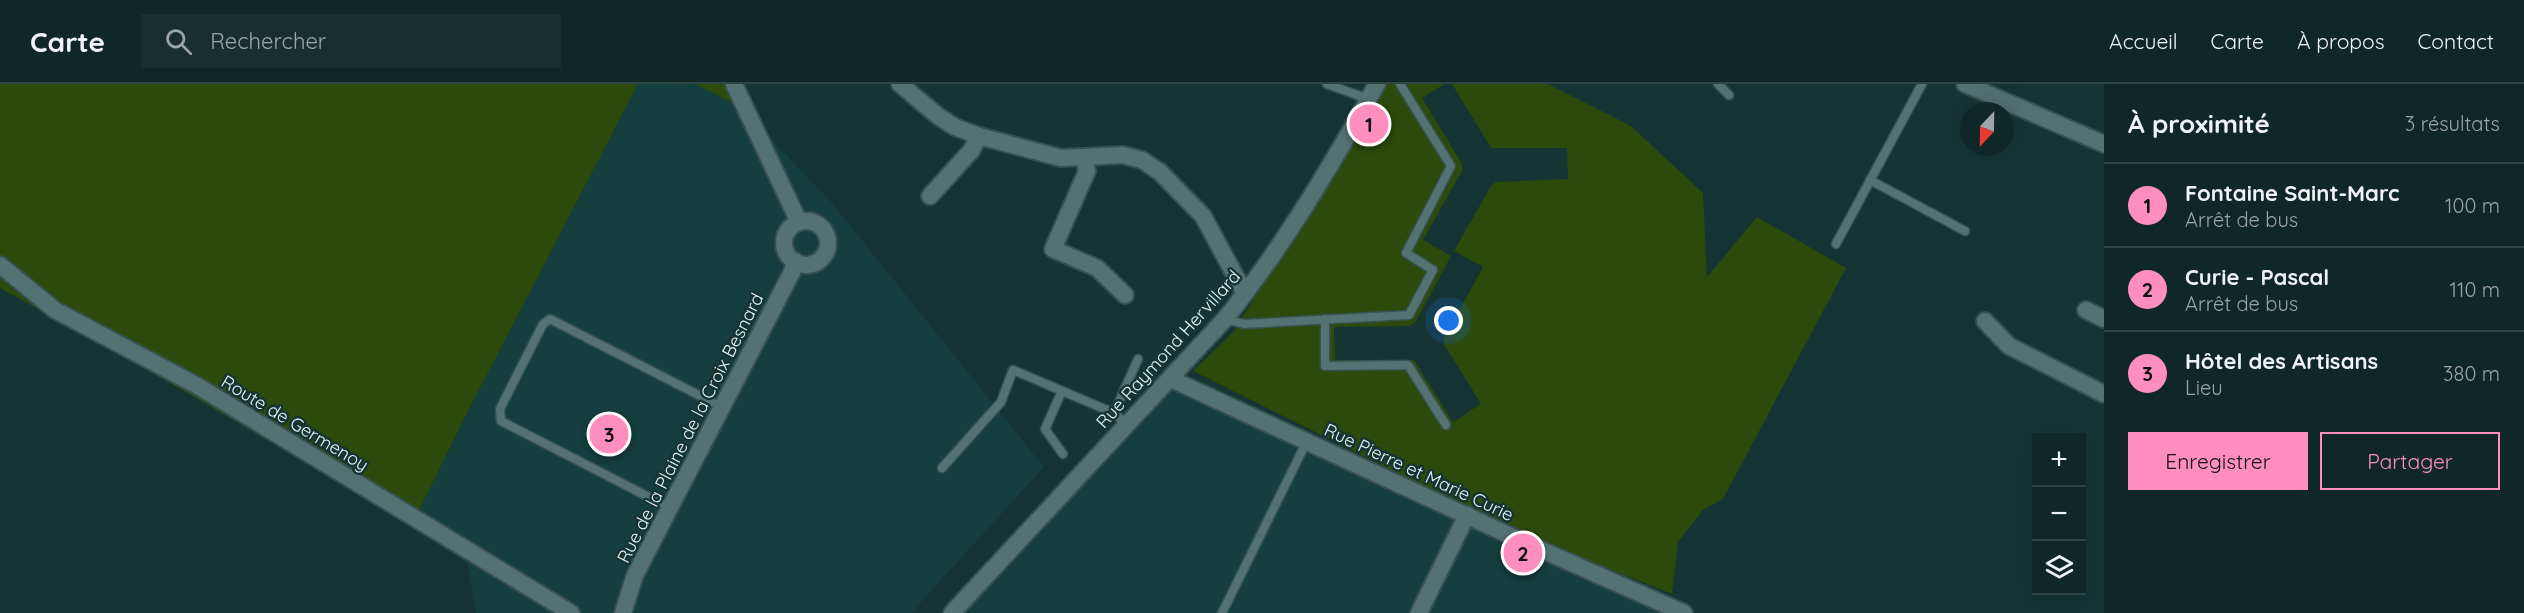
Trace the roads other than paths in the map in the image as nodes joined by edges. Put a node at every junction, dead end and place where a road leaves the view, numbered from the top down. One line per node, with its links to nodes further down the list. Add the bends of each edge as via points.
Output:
1 (734, 84): 16 (street)
2 (900, 84): 11 (street, via 938,116)
3 (1327, 84): 10 (lane)
4 (1377, 84): 10 (street, Rue Raymond Hervillard)
5 (1400, 84): 25 (lane, via 1451,166 1406,253 1433,270 1409,315)
6 (1718, 84): 9 (lane)
7 (1922, 84): 14 (lane)
8 (1965, 84): 12 (street)
9 (1729, 95)
10 (1368, 99): 21 (street, Rue Raymond Hervillard, via 1303,211)
11 (980, 136): 13 (street, via 1061,158); 15 (street)
12 (2104, 144)
13 (1084, 158): 21 (street, via 1123,155 1142,160 1160,172 1203,216); 22 (street, via 1087,171 1053,249 1097,268)
14 (1870, 180): 17 (lane); 18 (lane)
15 (930, 196)
16 (800, 222): 19 (street, via 792,226 784,240); 19 (street, via 821,227 828,241 827,249 817,262)
17 (1965, 231)
18 (1836, 244)
19 (795, 261): 32 (street, Rue de la Plaine de la Croix Besnard)
20 (0, 265): 41 (street, Route de Germenoy, via 55,310 196,385)
21 (1245, 294): 24 (street, Rue Raymond Hervillard)
22 (1125, 295)
23 (2086, 310): 26 (street)
24 (1225, 319): 25 (lane, via 1244,324); 29 (street, Rue Raymond Hervillard)
25 (1325, 319): 34 (lane, via 1325,366 1408,365)
26 (2104, 319)
27 (1985, 321): 31 (street, via 2009,346)
28 (1138, 359): 33 (lane)
29 (1171, 379): 35 (street, Rue Raymond Hervillard); 36 (street, Rue Pierre et Marie Curie, via 1241,417)
30 (1062, 391): 33 (lane); 37 (lane, via 1045,429); 38 (lane, via 1013,370 1001,402)
31 (2104, 394)
32 (722, 407): 39 (street, Rue de la Plaine de la Croix Besnard); 39 (lane, via 550,319 543,324 500,409 501,421)
33 (1114, 413): 35 (lane)
34 (1446, 424)
35 (1127, 425): 43 (street, Rue Raymond Hervillard)
36 (1307, 440): 40 (street, Rue Pierre et Marie Curie); 44 (lane)
37 (1063, 454)
38 (942, 468)
39 (670, 508): 42 (street, Rue de la Plaine de la Croix Besnard, via 636,575)
40 (1467, 515): 45 (street); 46 (street, Rue Pierre et Marie Curie)
41 (571, 613)
42 (623, 613)
43 (952, 613)
44 (1221, 613)
45 (1419, 613)
46 (1684, 613)

